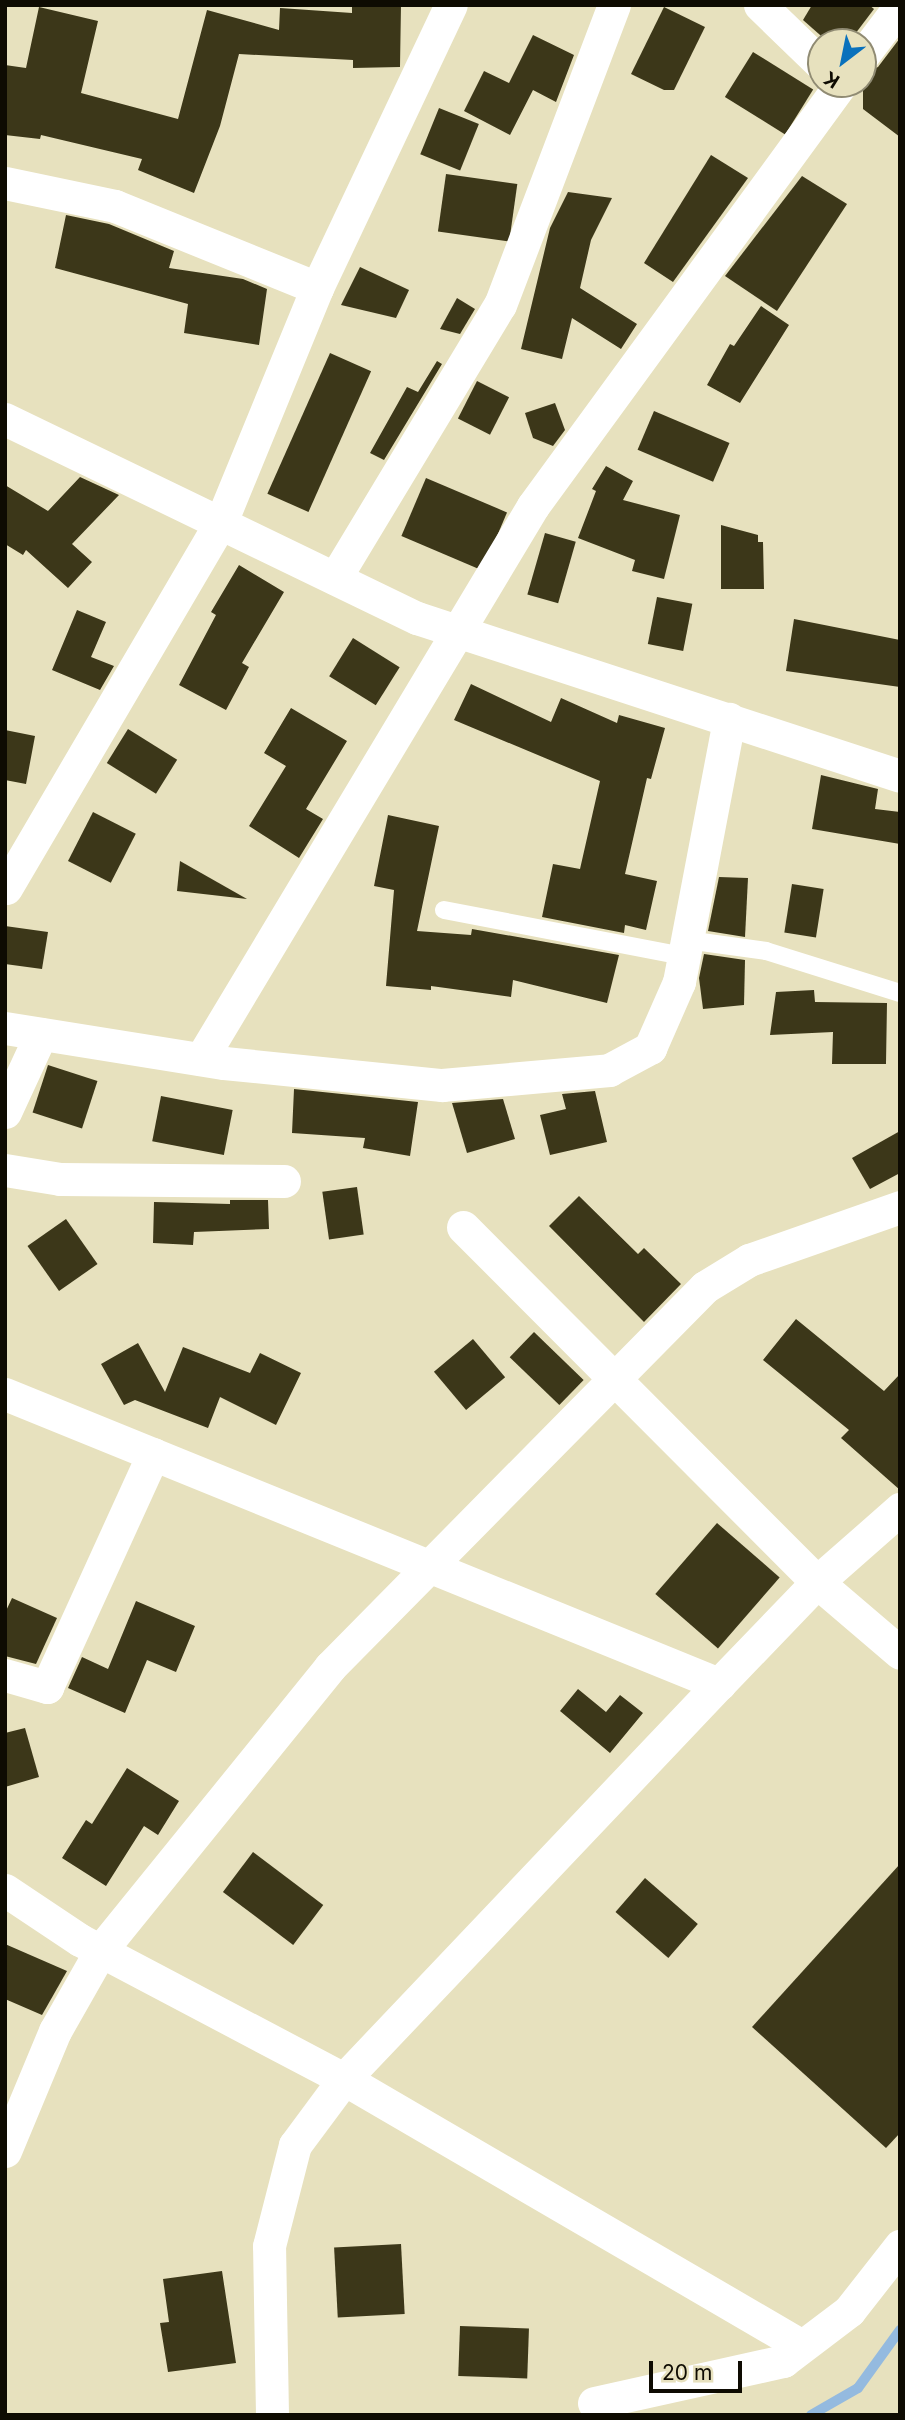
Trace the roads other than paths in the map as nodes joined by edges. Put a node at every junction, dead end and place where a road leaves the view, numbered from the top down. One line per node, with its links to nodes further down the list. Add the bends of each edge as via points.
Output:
1 (451, 5): 9 (street)
2 (614, 5): 12 (street, via 500,305)
3 (760, 5): 6 (street)
4 (900, 6): 5 (street)
5 (877, 36)
6 (807, 50)
7 (831, 98): 13 (street, via 533,506)
8 (5, 183): 9 (street, via 115,206)
9 (317, 288): 11 (street)
10 (5, 419): 11 (street)
11 (221, 522): 12 (street); 16 (street)
12 (335, 578): 13 (street, via 417,618)
13 (455, 630): 14 (street); 22 (street)
14 (729, 719): 15 (street); 18 (street)
15 (900, 776)
16 (6, 888)
17 (444, 910): 18 (lane)
18 (685, 948): 19 (lane, via 766,951); 22 (street, via 679,982 650,1048 609,1070 442,1085)
19 (900, 993)
20 (5, 1028): 21 (street)
21 (41, 1034): 22 (street); 23 (street)
22 (201, 1059)
23 (5, 1112)
24 (5, 1170): 25 (street, via 60,1179)
25 (284, 1181)
26 (900, 1207): 28 (street, via 749,1260 705,1287)
27 (463, 1227): 28 (street)
28 (613, 1378): 32 (street); 33 (street)
29 (5, 1394): 30 (street)
30 (153, 1454): 32 (street); 35 (street, via 47,1687)
31 (900, 1509): 33 (street)
32 (429, 1566): 36 (street); 38 (street, via 330,1667)
33 (817, 1582): 34 (street); 36 (street)
34 (900, 1653)
35 (5, 1675)
36 (719, 1684): 39 (street)
37 (5, 1890): 38 (street)
38 (101, 1950): 39 (street); 40 (street, via 55,2031)
39 (344, 2080): 42 (street); 44 (street, via 295,2145 274,2216 267,2274)
40 (5, 2151)
41 (900, 2246): 42 (street, via 849,2311)
42 (803, 2346): 43 (street, via 783,2361)
43 (594, 2403)
44 (272, 2415)

